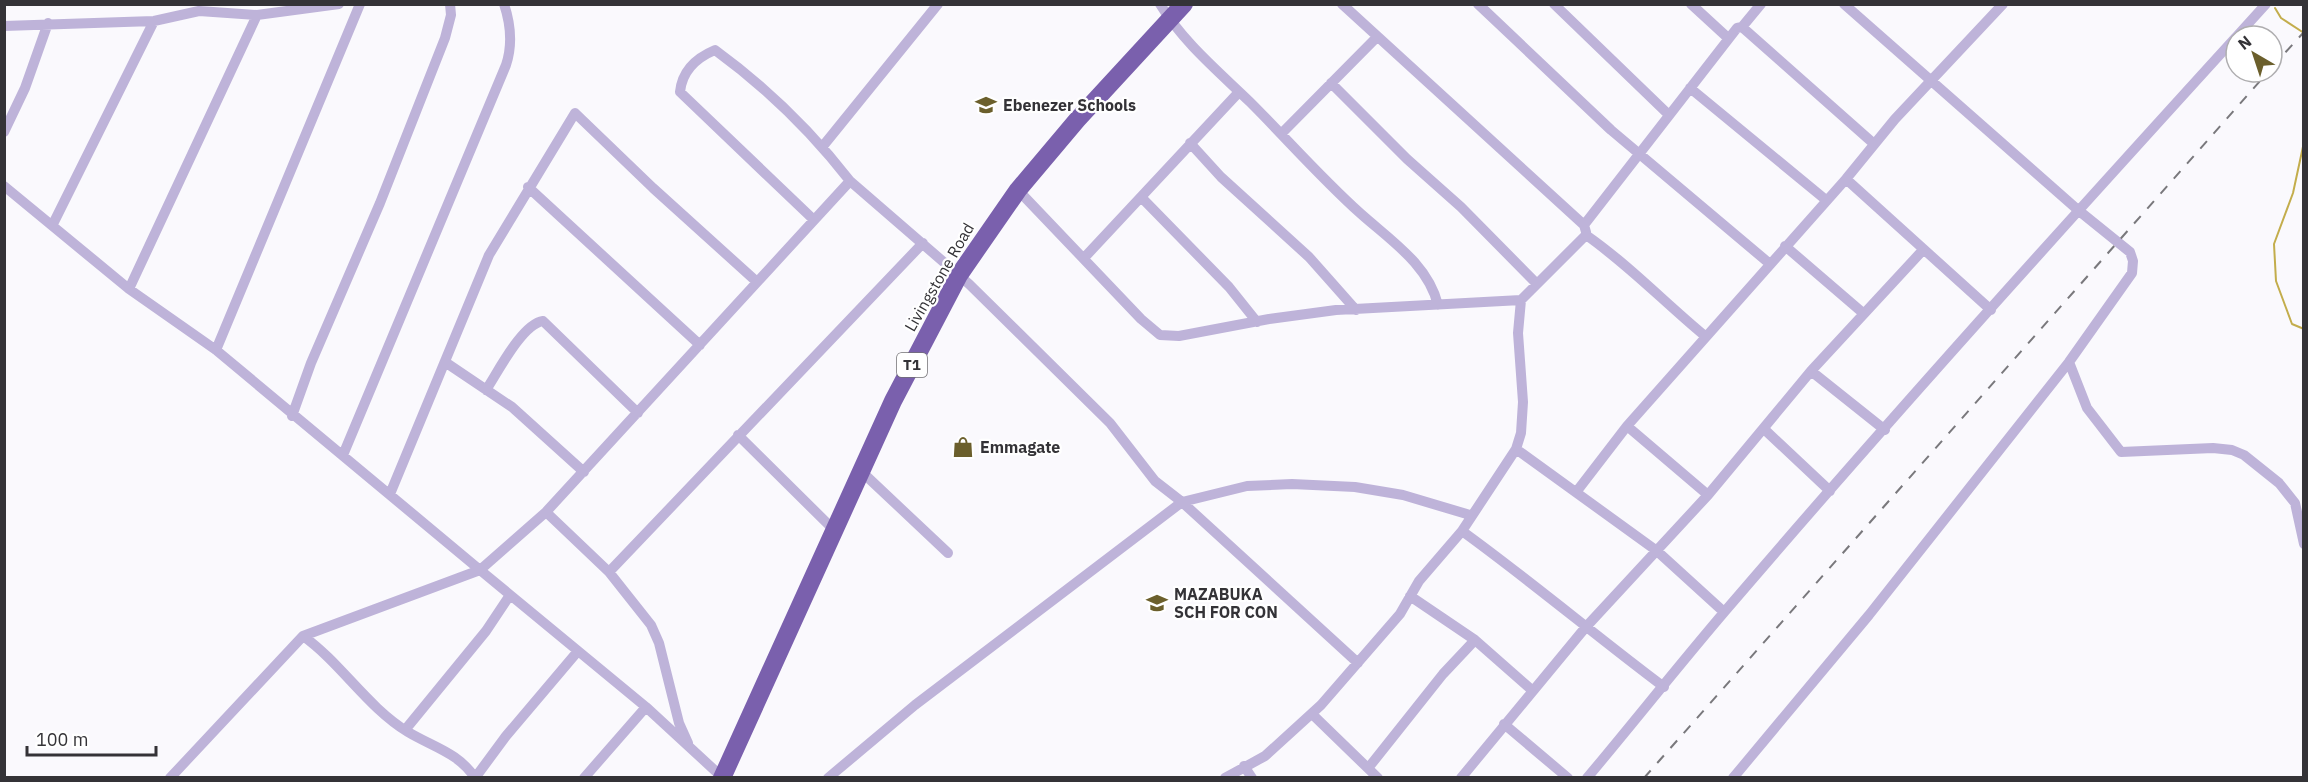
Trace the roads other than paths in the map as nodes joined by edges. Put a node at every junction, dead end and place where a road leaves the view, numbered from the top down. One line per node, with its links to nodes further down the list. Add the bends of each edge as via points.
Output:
1 (224, 4): 16 (street)
2 (339, 4): 18 (street)
3 (360, 4): 66 (street)
4 (450, 4): 72 (street, via 445,38)
5 (504, 4): 78 (street, via 512,35 511,52)
6 (938, 4): 36 (street)
7 (1184, 4): 17 (highway, Livingstone Road / T1)
8 (1342, 4): 24 (street)
9 (1478, 4): 37 (street)
10 (1554, 4): 31 (street)
11 (1691, 4): 25 (street)
12 (1761, 4): 23 (street)
13 (1844, 4): 27 (street)
14 (2266, 4): 21 (street)
15 (1998, 6): 27 (street)
16 (199, 11): 18 (street); 19 (street)
17 (1165, 12): 30 (street); 42 (highway, Livingstone Road / T1)
18 (257, 15): 57 (street)
19 (154, 21): 20 (street); 47 (street)
20 (48, 23): 22 (street); 32 (street, via 25,88)
21 (2248, 24)
22 (4, 26)
23 (1742, 27): 25 (street); 35 (street)
24 (1377, 37): 28 (street); 48 (street)
25 (1728, 38): 29 (street)
26 (2224, 50): 45 (street)
27 (1932, 79): 35 (street); 45 (street)
28 (1331, 83): 33 (street); 56 (street)
29 (1690, 88): 31 (street); 44 (street)
30 (1239, 92): 33 (street); 34 (street)
31 (1669, 115): 37 (street)
32 (4, 132)
33 (1281, 134): 59 (street, via 1411,258 1434,287)
34 (1190, 143): 43 (street); 60 (street, via 1221,177 1309,257)
35 (1873, 143): 38 (street)
36 (823, 146): 39 (street); 46 (street, via 759,83 716,50 704,55 681,79 680,92)
37 (1638, 153): 48 (street); 53 (street)
38 (1846, 178): 44 (street); 51 (street)
39 (850, 181): 46 (street); 49 (street)
40 (4, 186): 47 (street)
41 (528, 187): 55 (street, via 575,113); 65 (street); 67 (street, via 489,255)
42 (1018, 190): 52 (street); 54 (highway, Livingstone Road / T1)
43 (1141, 196): 52 (street); 63 (street)
44 (1826, 200): 50 (street)
45 (2078, 210): 61 (street); 68 (street, via 2130,252 2134,266)
46 (814, 220): 55 (street)
47 (53, 224): 57 (street)
48 (1585, 230): 56 (street); 64 (street)
49 (923, 243): 54 (street); 76 (street)
50 (1785, 246): 53 (street); 62 (street)
51 (1923, 250): 61 (street); 62 (street)
52 (1084, 258): 63 (street, via 1160,335 1179,336)
53 (1770, 264): 64 (street)
54 (959, 275): 80 (highway, Livingstone Road / T1, via 893,401); 85 (street, via 1110,423 1155,481)
55 (757, 282): 65 (street)
56 (1537, 284): 58 (street)
57 (129, 289): 66 (street)
58 (1521, 300): 59 (street); 77 (street, via 1518,333 1523,402)
59 (1438, 306): 60 (street)
60 (1356, 310): 63 (street)
61 (1991, 310): 75 (street)
62 (1863, 313): 69 (street)
63 (1257, 321)
64 (1706, 336): 73 (street)
65 (700, 345): 71 (street)
66 (216, 350): 72 (street)
67 (445, 362): 70 (street); 83 (street)
68 (2069, 363): 86 (street, via 2087,408 2121,452 2156,448 2232,450 2256,463); 124 (street, via 1869,615)
69 (1811, 371): 74 (street); 75 (street)
70 (486, 390): 71 (street, via 522,335 543,321); 79 (street, via 540,430)
71 (638, 413): 79 (street)
72 (292, 416): 78 (street)
73 (1627, 426): 81 (street); 84 (street)
74 (1764, 429): 82 (street); 84 (street)
75 (1885, 430): 82 (street)
76 (738, 435): 89 (street); 95 (street)
77 (1516, 449): 81 (street); 88 (street)
78 (343, 454): 83 (street)
79 (584, 472): 87 (street)
80 (862, 472): 89 (highway, Livingstone Road / T1); 93 (street)
81 (1577, 491): 92 (street)
82 (1830, 491): 98 (street)
83 (390, 494): 94 (street)
84 (1708, 495): 92 (street)
85 (1182, 502): 88 (street, via 1247,486 1303,484 1403,495); 103 (street); 117 (street, via 915,705)
86 (2299, 506): 91 (street)
87 (546, 512): 94 (street); 95 (street)
88 (1470, 515): 90 (street)
89 (835, 531): 116 (highway, Livingstone Road / T1)
90 (1462, 531): 97 (street); 99 (street, via 1534,583)
91 (2304, 544)
92 (1658, 551): 98 (street); 99 (street)
93 (948, 553)
94 (480, 570): 96 (street); 100 (street)
95 (609, 572): 110 (street, via 651,625 679,723)
96 (510, 595): 102 (street); 109 (street, via 486,631)
97 (1410, 596): 101 (street); 103 (street, via 1400,614)
98 (1724, 612): 104 (street)
99 (1585, 628): 104 (street); 105 (street)
100 (303, 636): 109 (street, via 323,650 347,679); 113 (street)
101 (1475, 640): 105 (street); 112 (street)
102 (579, 651): 106 (street); 114 (street)
103 (1358, 663): 107 (street)
104 (1664, 687): 123 (street)
105 (1533, 691): 108 (street)
106 (646, 707): 110 (street); 115 (street)
107 (1312, 714): 111 (street, via 1265,756); 112 (street)
108 (1504, 724): 121 (street); 122 (street)
109 (405, 730): 114 (street, via 465,763)
110 (691, 749): 116 (street)
111 (1244, 766): 118 (street); 119 (street)
112 (1369, 767): 120 (street)
113 (170, 777)
114 (475, 777)
115 (584, 777)
116 (723, 777)
117 (828, 777)
118 (1225, 777)
119 (1252, 777)
120 (1378, 777)
121 (1461, 777)
122 (1568, 777)
123 (1587, 777)
124 (1733, 777)

